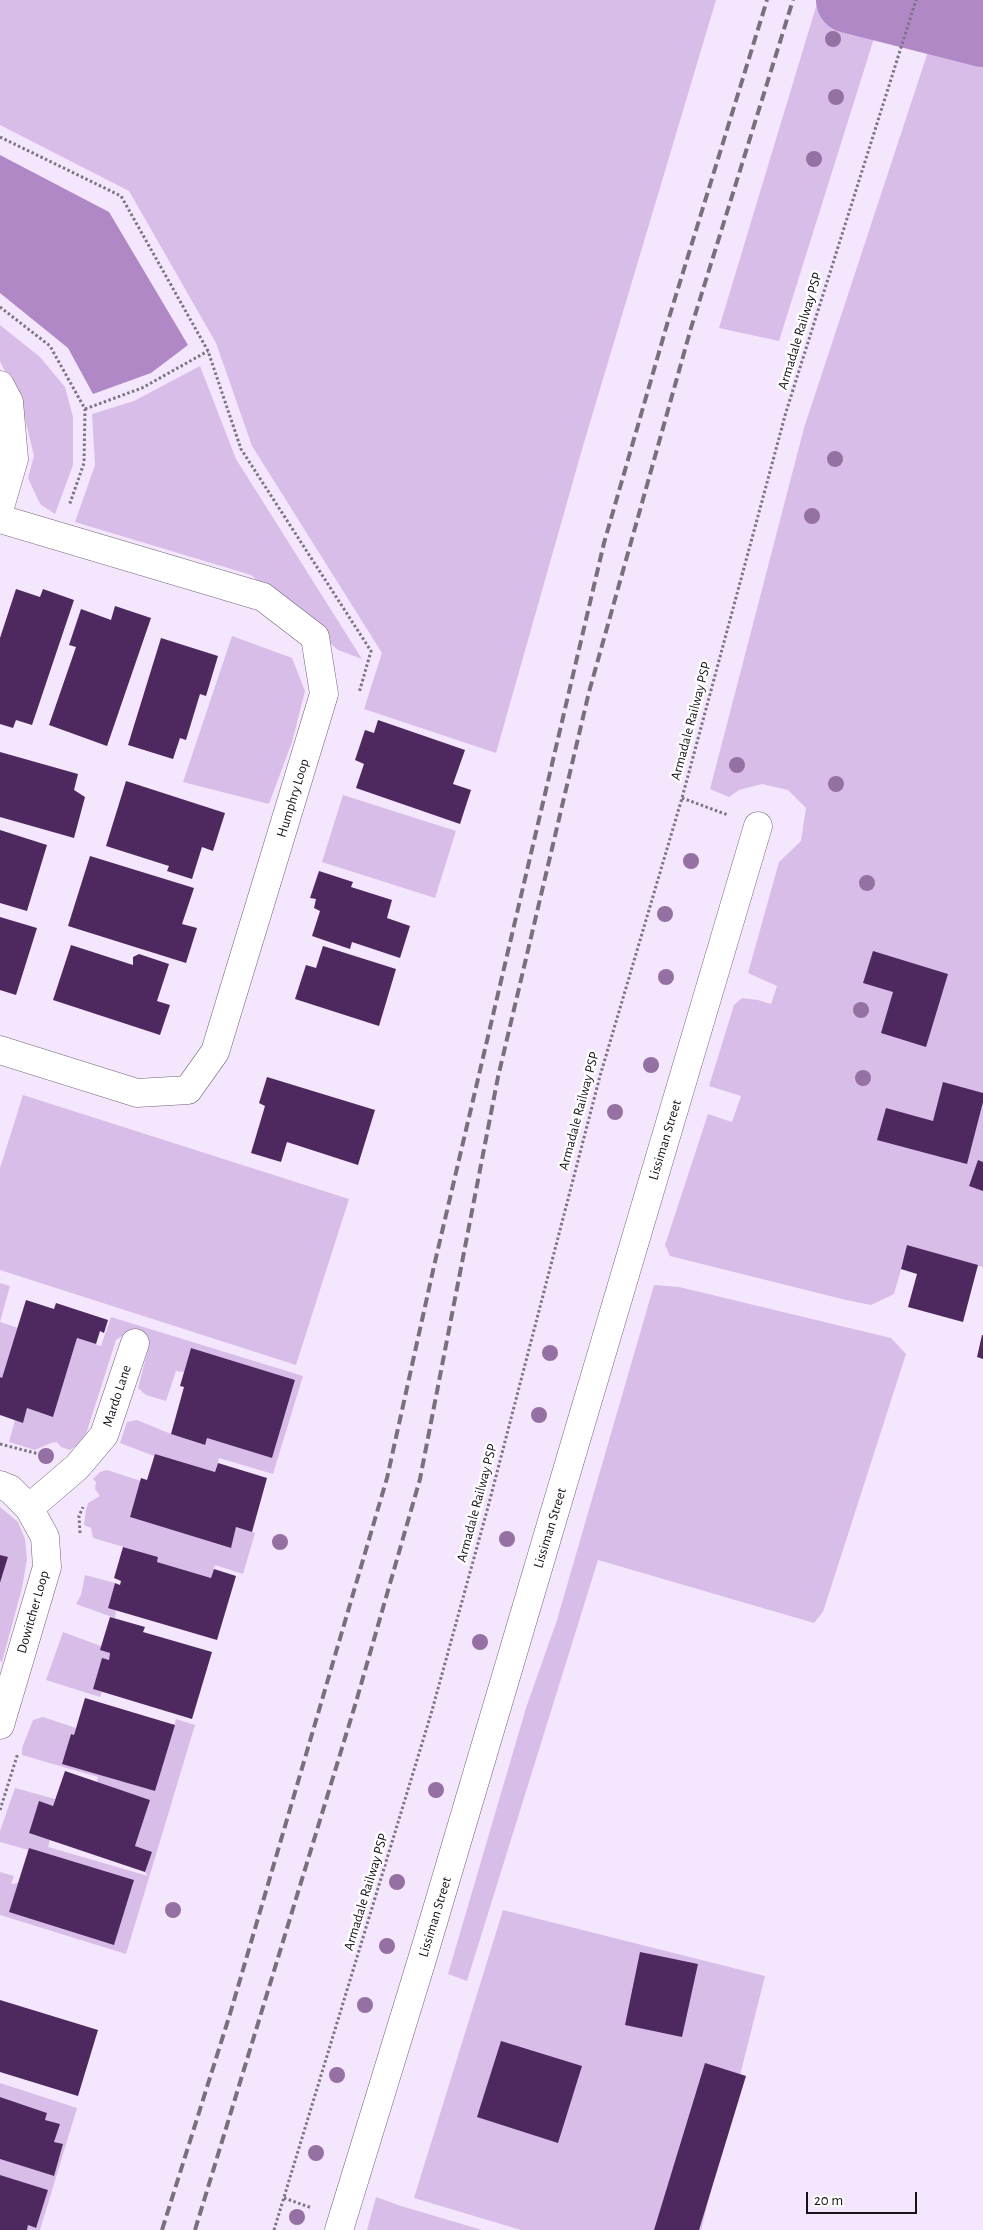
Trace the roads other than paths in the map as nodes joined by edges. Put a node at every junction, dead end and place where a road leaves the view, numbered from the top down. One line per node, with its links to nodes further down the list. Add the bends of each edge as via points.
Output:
1 (4, 394): 2 (street, via 14,459)
2 (0, 507)
3 (0, 519): 5 (street, Humphry Loop, via 263,597 315,638 324,694 215,1052 188,1090 137,1093)
4 (758, 826): 10 (street, Lissiman Street)
5 (0, 1050)
6 (134, 1343): 8 (street, Mardo Lane, via 104,1435 77,1468)
7 (0, 1486): 8 (street, Dowitcher Loop, via 10,1489)
8 (29, 1508): 9 (street, Dowitcher Loop, via 45,1537 47,1567)
9 (0, 1725)
10 (339, 2230)

